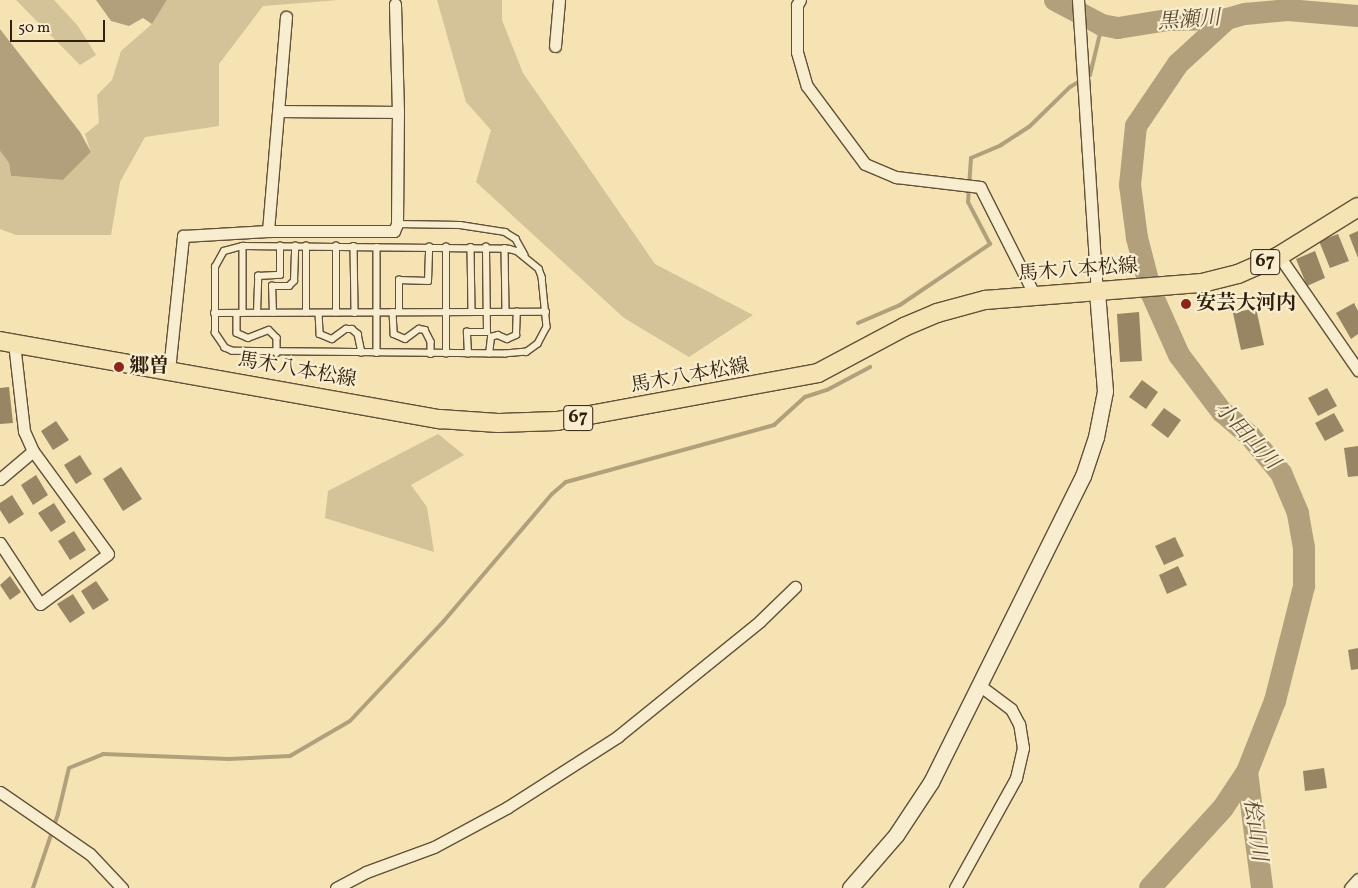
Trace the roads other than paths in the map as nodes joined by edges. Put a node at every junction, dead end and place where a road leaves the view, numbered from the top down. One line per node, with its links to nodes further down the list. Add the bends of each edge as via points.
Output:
1 (559, 0): 6 (street)
2 (1078, 0): 26 (street)
3 (796, 2): 27 (street, via 797,52 807,86 865,164 896,177 980,187)
4 (395, 4): 8 (street)
5 (286, 17): 7 (street)
6 (555, 46)
7 (280, 111): 8 (street); 11 (street)
8 (398, 112): 10 (street)
9 (1358, 207): 24 (main road, 馬木八本松線 / 67)
10 (397, 224): 11 (street, via 394,231); 25 (lane, via 460,225 505,232 516,239)
11 (268, 231): 52 (street, via 183,236)
12 (243, 246): 13 (lane); 37 (lane, via 233,246 219,257 215,267); 38 (lane)
13 (280, 246): 14 (lane); 39 (lane, via 280,275 258,276)
14 (295, 246): 15 (lane); 40 (lane, via 294,281 289,286 272,286)
15 (306, 246): 16 (lane); 41 (lane)
16 (336, 246): 17 (lane); 43 (lane)
17 (354, 246): 18 (lane); 28 (lane)
18 (377, 246): 19 (lane); 29 (lane)
19 (429, 247): 20 (lane); 30 (lane, via 428,281 399,280)
20 (446, 247): 21 (lane); 31 (lane)
21 (471, 247): 22 (lane); 32 (lane)
22 (486, 247): 23 (lane); 33 (lane)
23 (505, 248): 25 (lane); 34 (lane)
24 (1279, 256): 26 (main road, 馬木八本松線 / 67, via 1238,274 1202,283); 53 (street)
25 (526, 258): 36 (lane, via 542,277)
26 (1097, 291): 27 (main road, 馬木八本松線 / 67); 58 (street, via 1105,392 1096,437 1083,476)
27 (1034, 294): 52 (main road, 馬木八本松線 / 67, via 985,300 937,313 818,373 617,411 533,423 440,419)
28 (356, 312): 29 (lane); 43 (lane)
29 (377, 312): 30 (lane); 47 (lane)
30 (396, 312): 31 (lane); 48 (lane, via 394,334 405,339 419,329 425,330 431,342)
31 (446, 312): 32 (lane); 49 (lane)
32 (472, 312): 33 (lane)
33 (486, 312): 34 (lane); 50 (lane, via 487,332 467,332)
34 (506, 312): 35 (lane)
35 (517, 312): 36 (lane); 51 (lane, via 516,335 507,339 498,335 491,337)
36 (546, 312): 51 (lane, via 546,327 538,344 527,352)
37 (214, 313): 38 (lane); 45 (lane, via 215,333 224,348 242,353)
38 (240, 313): 39 (lane); 45 (lane, via 237,333 248,338 269,330 277,338)
39 (257, 313): 40 (lane)
40 (273, 313): 41 (lane)
41 (306, 313): 42 (lane)
42 (319, 313): 43 (lane); 46 (lane, via 320,334 332,339 346,329 352,330 358,334)
43 (336, 313)
44 (7, 342): 52 (main road, 馬木八本松線 / 67); 54 (street, via 24,432)
45 (277, 353): 46 (lane)
46 (362, 353): 47 (lane)
47 (377, 353): 48 (lane)
48 (431, 354): 49 (lane)
49 (446, 354): 50 (lane)
50 (468, 354): 51 (lane)
51 (489, 354)
52 (169, 370)
53 (1358, 370)
54 (33, 451): 55 (street); 56 (street, via 108,554 40,604)
55 (0, 479)
56 (0, 543)
57 (795, 587): 62 (street, via 760,621 617,737 508,807 434,847 366,872)
58 (980, 686): 63 (street, via 921,797 896,835); 64 (street, via 1011,709 1019,724 1023,748 1016,778)
59 (0, 792): 61 (street, via 90,854)
60 (1358, 879): 65 (street)
61 (122, 888)
62 (336, 888)
63 (850, 888)
64 (956, 888)
65 (1350, 888)

